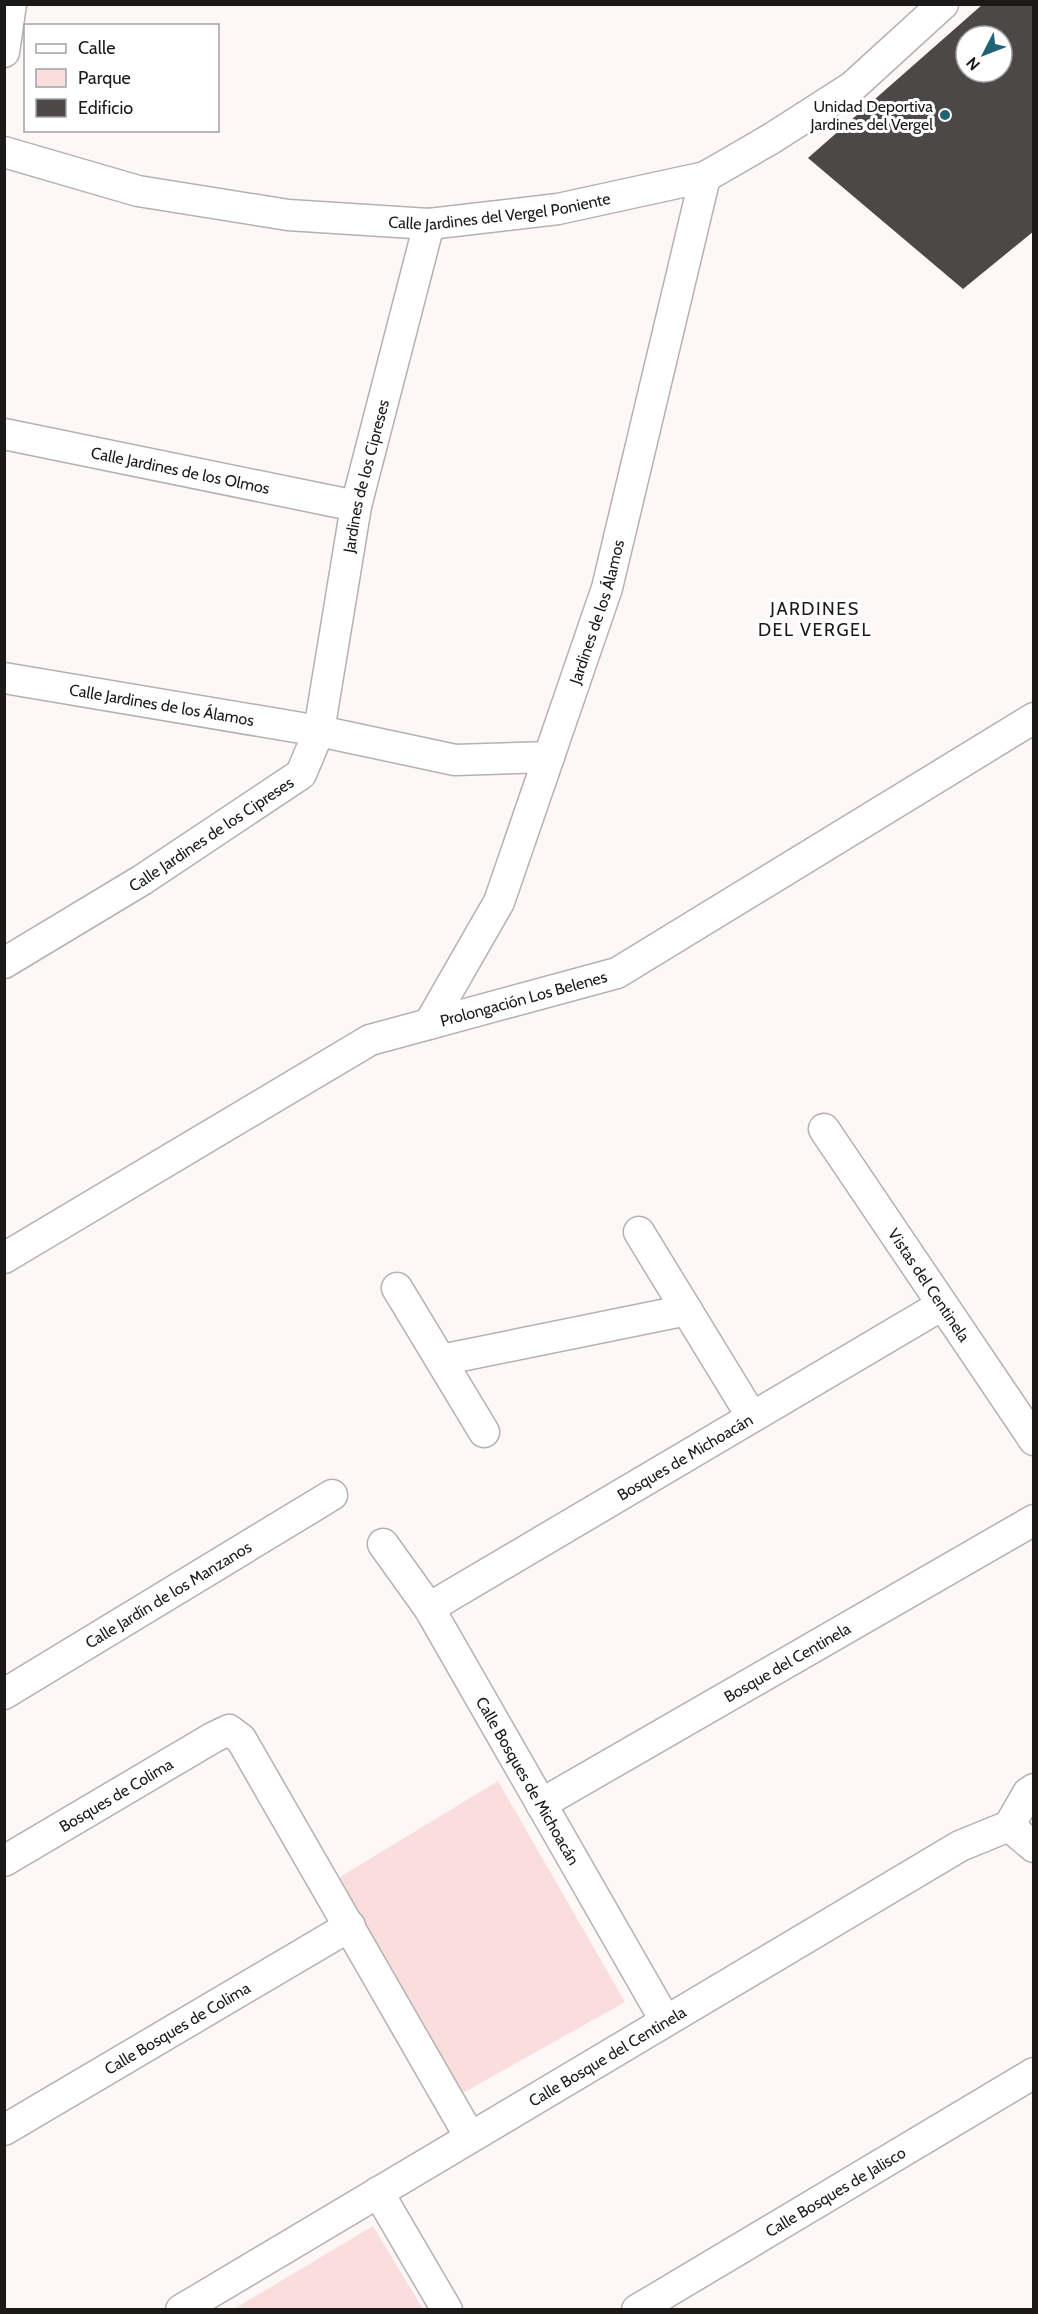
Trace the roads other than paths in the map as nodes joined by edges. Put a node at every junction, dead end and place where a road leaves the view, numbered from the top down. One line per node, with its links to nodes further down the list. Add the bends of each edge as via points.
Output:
1 (11, 4): 3 (street)
2 (943, 4): 5 (street, Calle Jardines del Vergel Poniente, via 852,87)
3 (4, 52)
4 (4, 152): 6 (street, Calle Jardines del Vergel Poniente, via 138,191 288,215)
5 (705, 177): 6 (street, Calle Jardines del Vergel Poniente, via 558,209); 12 (street, Jardines de los Álamos, via 607,588)
6 (429, 224): 8 (street, Jardines de los Cipreses)
7 (4, 434): 8 (street, Calle Jardines de los Olmos)
8 (356, 506): 11 (street, Jardines de los Cipreses)
9 (4, 678): 11 (street, Calle Jardines de los Álamos)
10 (1034, 718): 14 (street, Prolongación Los Belenes, via 616,973)
11 (319, 731): 12 (street, via 455,760); 13 (street, Calle Jardines de los Cipreses, via 301,774 142,880)
12 (549, 757): 14 (street, Jardines de los Álamos, via 499,902)
13 (4, 963)
14 (429, 1024): 17 (street, Prolongación Los Belenes, via 370,1040)
15 (824, 1130): 19 (street, Vistas del Centinela)
16 (639, 1232): 20 (street)
17 (4, 1258)
18 (397, 1288): 21 (street)
19 (942, 1305): 22 (street, Bosques de Michoacán); 24 (street, Vistas del Centinela)
20 (687, 1310): 21 (street); 22 (street)
21 (441, 1360): 23 (street)
22 (752, 1417): 28 (street, Bosques de Michoacán)
23 (484, 1431)
24 (1034, 1440)
25 (333, 1495): 29 (street, Calle Jardín de los Manzanos)
26 (1034, 1520): 31 (street, Bosque del Centinela)
27 (383, 1544): 28 (street, Calle Bosques de Michoacán)
28 (429, 1608): 31 (street, Calle Bosques de Michoacán)
29 (4, 1694)
30 (1034, 1789): 32 (street)
31 (541, 1804): 36 (street, Calle Bosques de Michoacán)
32 (1009, 1826): 33 (street); 36 (street, Calle Bosque del Centinela, via 960,1846)
33 (1034, 1847)
34 (4, 1861): 35 (street, Bosques de Colima, via 229,1730 241,1739)
35 (350, 1926): 38 (street, Calle Bosques de Colima); 39 (street)
36 (665, 2020): 39 (street, Calle Bosque del Centinela)
37 (1034, 2073): 43 (street, Calle Bosques de Jalisco)
38 (4, 2130)
39 (470, 2137): 40 (street, Calle Bosque del Centinela)
40 (378, 2192): 41 (street, Calle Bosque del Centinela); 42 (street)
41 (187, 2308)
42 (447, 2310)
43 (637, 2310)

